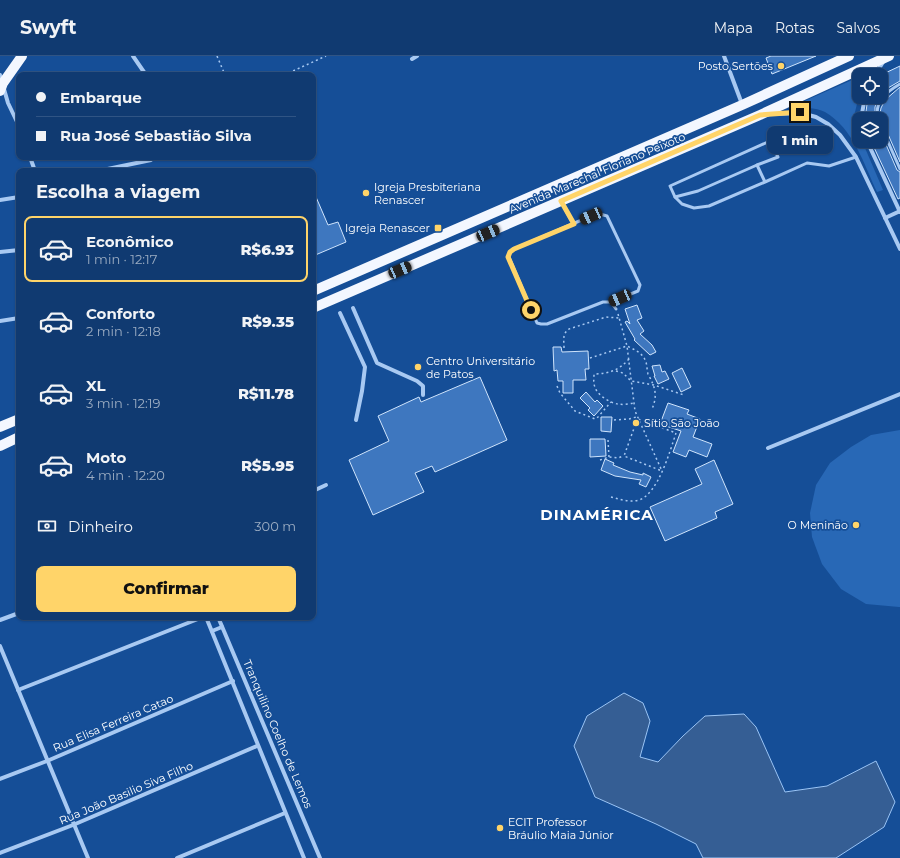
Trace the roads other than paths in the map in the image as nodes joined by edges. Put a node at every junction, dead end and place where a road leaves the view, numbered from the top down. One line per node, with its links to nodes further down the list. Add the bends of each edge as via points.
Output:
1 (22, 56): 11 (main road)
2 (133, 56): 10 (street)
3 (417, 56): 7 (street)
4 (724, 56): 13 (street)
5 (849, 56): 8 (main road, Avenida Marechal Floriano Peixoto)
6 (888, 57): 9 (street); 15 (main road, Avenida Marechal Floriano Peixoto)
7 (412, 59)
8 (832, 59): 13 (main road, Avenida Marechal Floriano Peixoto)
9 (880, 68)
10 (144, 72)
11 (1, 83): 16 (street)
12 (900, 84): 14 (lane, via 881,98)
13 (742, 105): 35 (main road, Avenida Marechal Floriano Peixoto)
14 (878, 112)
15 (760, 115): 19 (street, via 800,112 816,117 840,136); 28 (main road, Avenida Marechal Floriano Peixoto)
16 (16, 120)
17 (888, 142): 23 (lane)
18 (870, 148): 29 (street)
19 (856, 158): 24 (lane, via 829,166 807,163); 30 (street)
20 (151, 160): 22 (street)
21 (757, 166): 24 (lane); 26 (lane, via 698,191); 26 (lane, via 778,157 770,142 670,186)
22 (112, 168)
23 (900, 169)
24 (766, 182): 26 (lane, via 709,206 694,208 682,204)
25 (16, 197): 27 (street)
26 (674, 197)
27 (0, 200)
28 (561, 201): 31 (lane); 37 (main road, Avenida Marechal Floriano Peixoto)
29 (900, 211): 30 (street)
30 (885, 218): 32 (street)
31 (574, 224): 36 (lane, via 591,216 607,216 640,285 638,291); 36 (lane, via 514,249 508,257 537,323 547,324 603,302)
32 (900, 249)
33 (16, 250): 34 (street)
34 (0, 252)
35 (316, 290)
36 (611, 302): 39 (lane)
37 (316, 307)
38 (353, 308): 44 (street, via 377,364 417,381 423,386)
39 (616, 309)
40 (340, 313): 46 (street, via 365,367)
41 (16, 318): 42 (street)
42 (0, 321)
43 (900, 394): 50 (street)
44 (423, 395)
45 (16, 420): 47 (main road)
46 (356, 420)
47 (0, 427)
48 (16, 439): 49 (main road)
49 (0, 446)
50 (768, 448)
51 (326, 486): 52 (street)
52 (316, 490)
53 (16, 614): 54 (street)
54 (0, 620)
55 (197, 620): 62 (street)
56 (206, 620): 59 (street, Tranquilino Coelho de Lemos)
57 (219, 620): 58 (street, Tranquilino Coelho de Lemos)
58 (222, 627): 59 (street); 72 (street, Tranquilino Coelho de Lemos)
59 (212, 631): 61 (street, Tranquilino Coelho de Lemos)
60 (0, 646): 62 (street)
61 (233, 681): 63 (street, Tranquilino Coelho de Lemos); 64 (street, Rua Elisa Ferreira Catao)
62 (18, 690): 64 (street)
63 (257, 746): 66 (street, Tranquilino Coelho de Lemos); 67 (street, Rua João Basilio Siva Filho)
64 (47, 761): 65 (street, Rua Elisa Ferreira Catao); 67 (street)
65 (0, 779)
66 (285, 813): 70 (street); 71 (street, Tranquilino Coelho de Lemos)
67 (74, 825): 68 (street, Rua João Basilio Siva Filho); 69 (street)
68 (0, 853)
69 (88, 858)
70 (177, 858)
71 (304, 858)
72 (320, 858)

